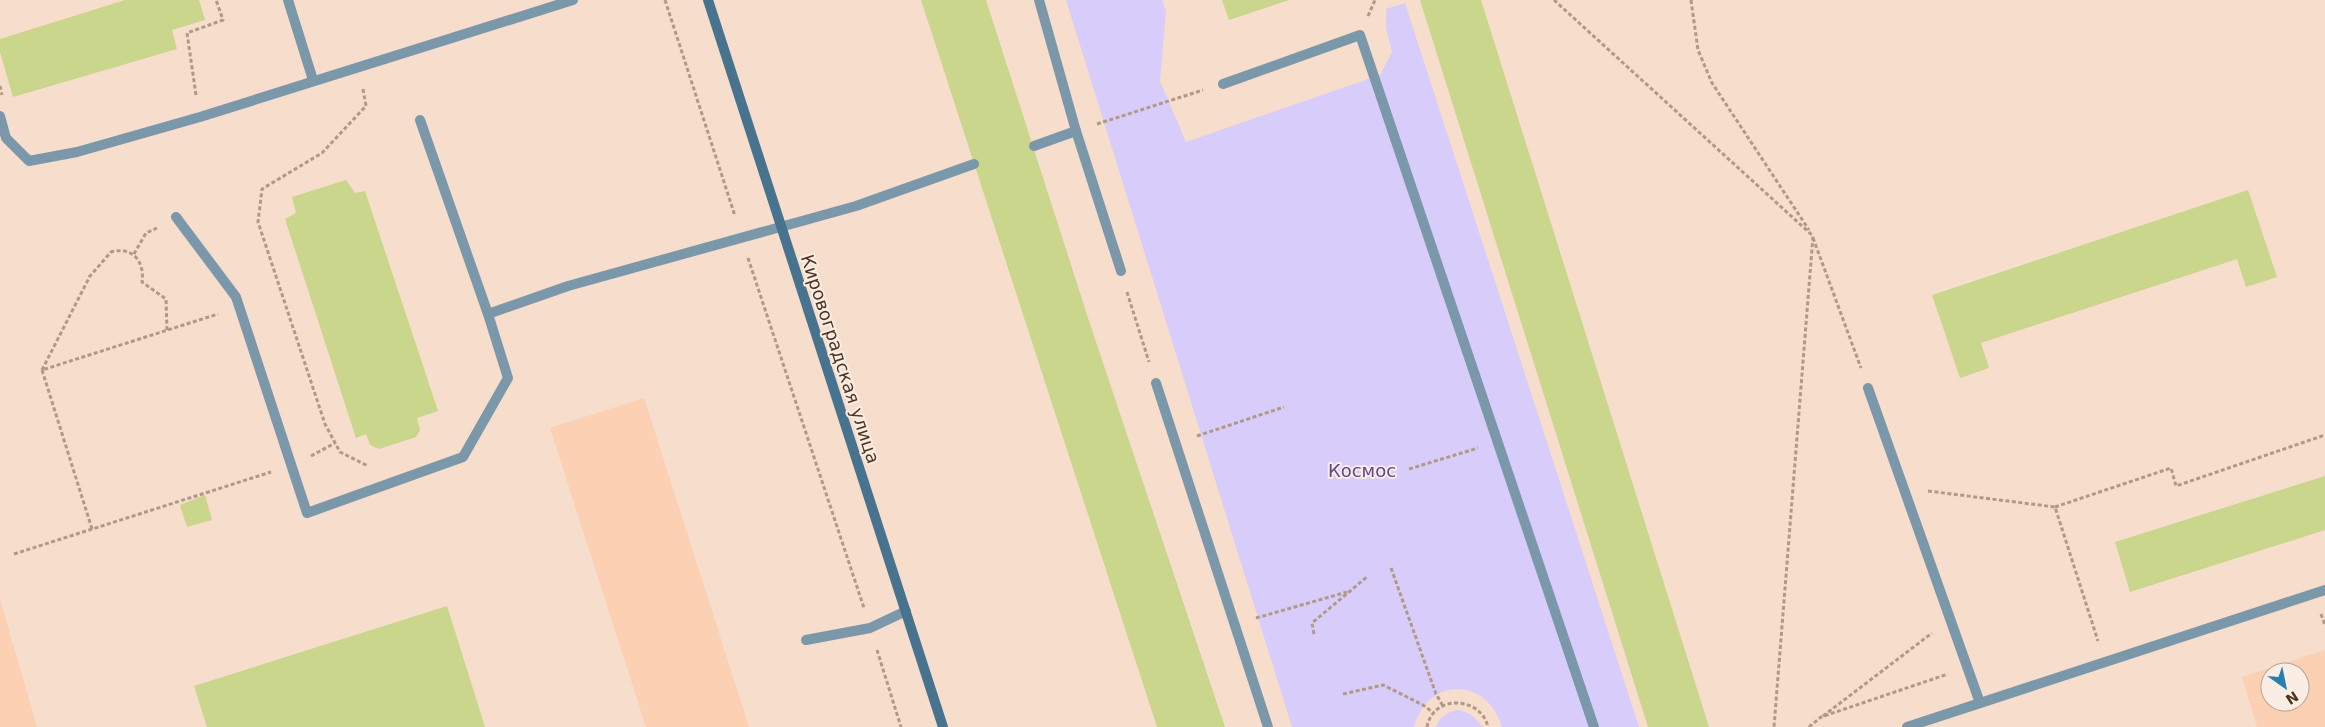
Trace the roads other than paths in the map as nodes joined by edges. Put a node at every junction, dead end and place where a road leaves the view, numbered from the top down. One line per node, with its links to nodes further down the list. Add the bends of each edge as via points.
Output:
1 (288, 0): 5 (lane)
2 (573, 0): 5 (lane)
3 (708, 0): 13 (street, Кировоградская улица)
4 (1040, 0): 9 (lane)
5 (313, 80): 7 (lane, via 200,117 77,152 29,161 6,138)
6 (1223, 84): 24 (lane, via 1360,35)
7 (0, 116)
8 (420, 120): 15 (lane)
9 (1076, 131): 10 (lane); 14 (lane)
10 (1034, 146)
11 (974, 164): 13 (lane, via 856,206)
12 (176, 218): 15 (lane, via 236,298 307,514 462,457 508,378)
13 (780, 227): 15 (lane, via 568,286); 19 (street, Кировоградская улица)
14 (1121, 271)
15 (488, 314)
16 (1156, 383): 23 (lane)
17 (1868, 388): 21 (lane)
18 (2325, 590): 21 (lane)
19 (906, 611): 20 (lane, via 870,628); 22 (street, Кировоградская улица)
20 (806, 640)
21 (1980, 703): 25 (lane)
22 (943, 727)
23 (1268, 727)
24 (1594, 727)
25 (1907, 727)

